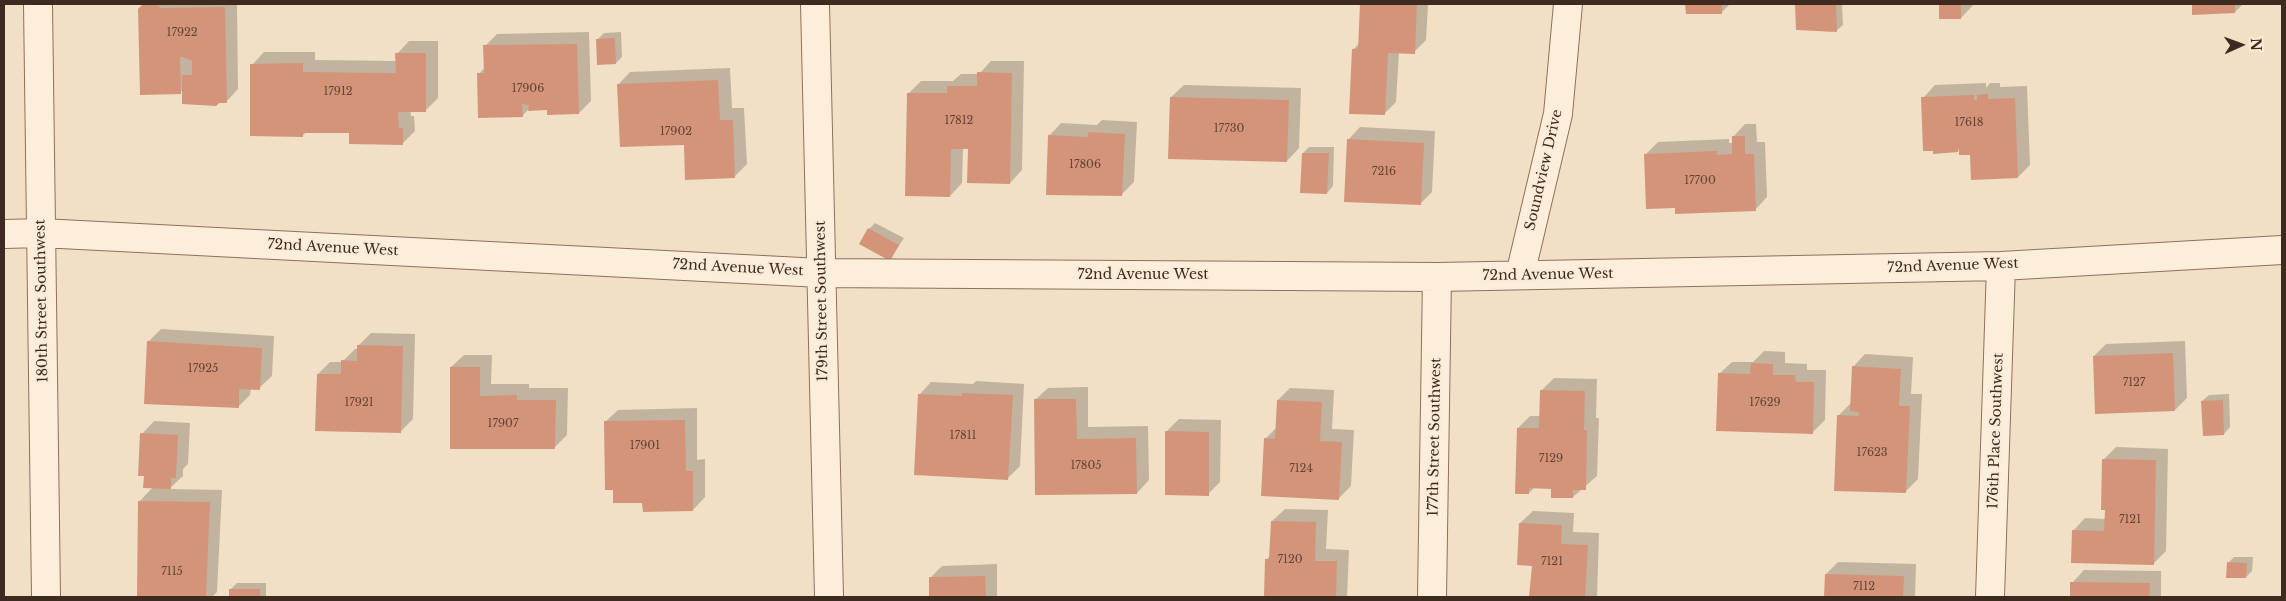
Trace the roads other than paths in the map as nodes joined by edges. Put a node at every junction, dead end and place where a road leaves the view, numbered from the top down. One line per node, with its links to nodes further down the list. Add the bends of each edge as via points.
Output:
1 (38, 4): 5 (street, 180th Street Southwest)
2 (815, 4): 8 (street, 179th Street Southwest)
3 (1568, 4): 9 (street, Soundview Drive, via 1558,114)
4 (4, 234): 5 (street, 72nd Avenue West)
5 (41, 234): 8 (street, 72nd Avenue West); 11 (street, 180th Street Southwest)
6 (2282, 250): 7 (street, 72nd Avenue West)
7 (2001, 266): 9 (street, 72nd Avenue West); 14 (street, 176th Place Southwest)
8 (821, 272): 10 (street, 72nd Avenue West); 12 (street, 179th Street Southwest)
9 (1520, 275): 10 (street, 72nd Avenue West)
10 (1437, 278): 13 (street, 177th Street Southwest)
11 (46, 597)
12 (829, 597)
13 (1432, 597)
14 (1990, 597)

